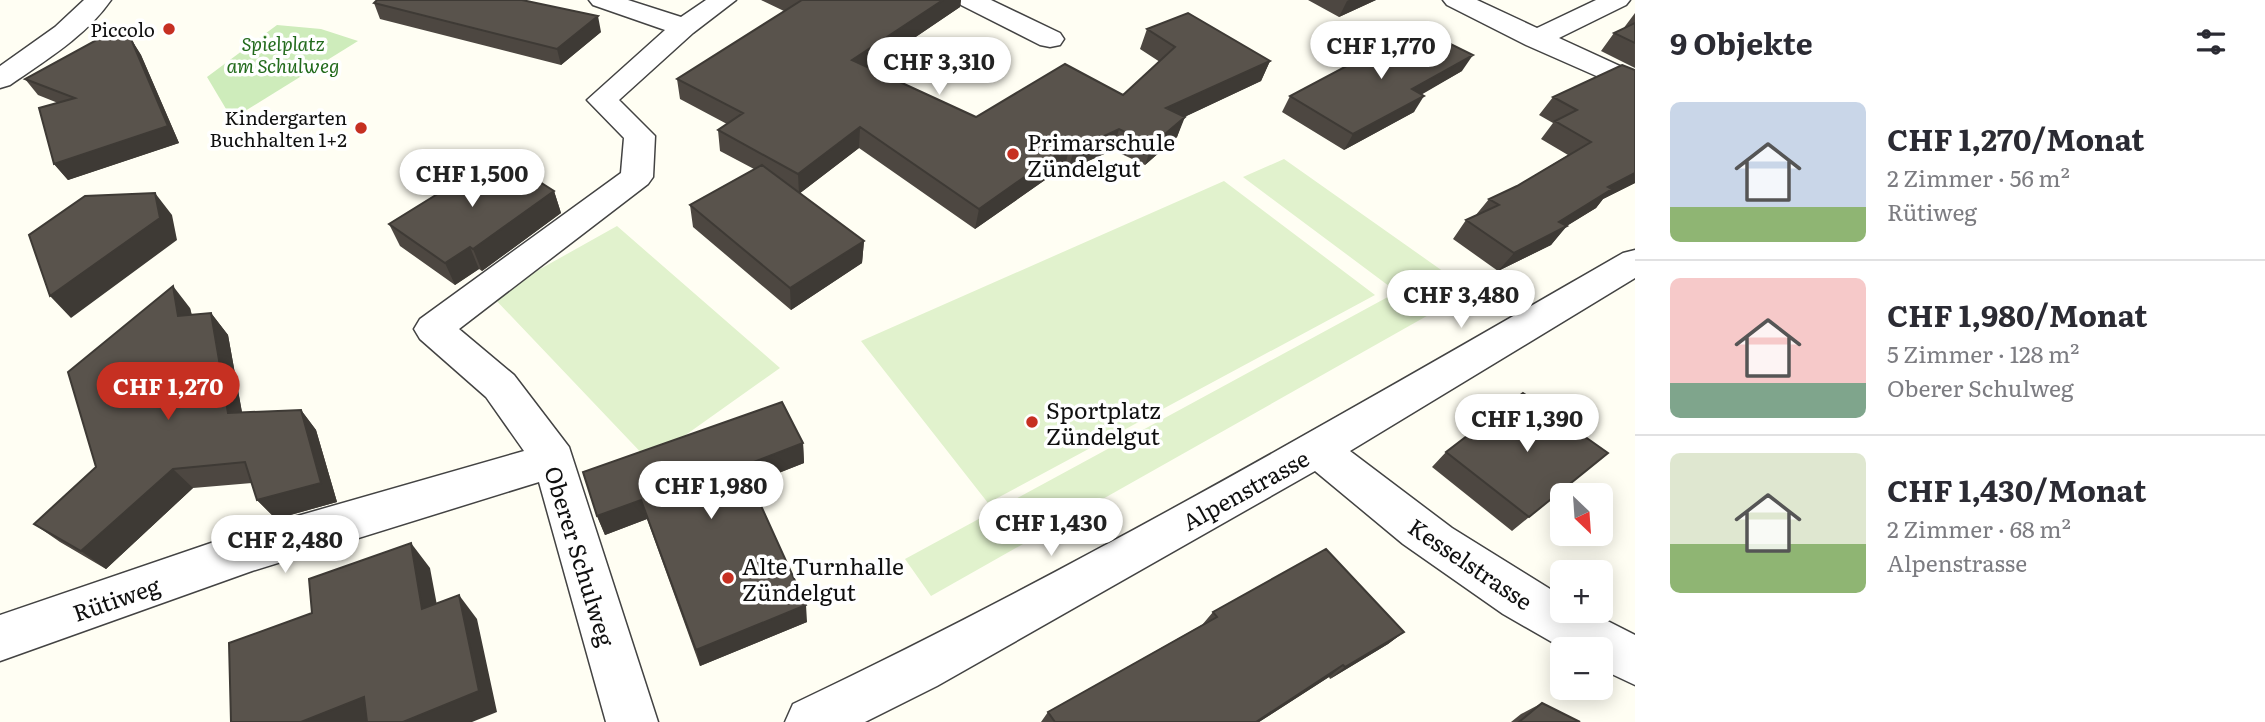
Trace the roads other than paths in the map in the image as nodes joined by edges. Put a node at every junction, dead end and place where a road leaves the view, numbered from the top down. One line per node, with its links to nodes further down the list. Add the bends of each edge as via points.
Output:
1 (98, 0): 10 (street, via 62,37)
2 (602, 0): 7 (street)
3 (723, 0): 7 (street)
4 (970, 0): 8 (street)
5 (1456, 0): 9 (street)
6 (1617, 0): 9 (street)
7 (684, 27): 14 (street, Oberer Schulweg, via 602,100 640,136 637,177 433,329 500,386)
8 (1050, 39)
9 (1536, 39): 11 (street)
10 (0, 79)
11 (1635, 84)
12 (1635, 262): 13 (street, Alpenstrasse)
13 (1318, 449): 16 (street, Kesselstrasse, via 1455,556 1553,618); 18 (street, Alpenstrasse, via 920,670)
14 (554, 460): 15 (street, Rütiweg, via 252,551); 17 (street, Oberer Schulweg)
15 (0, 638)
16 (1635, 661)
17 (632, 722)
18 (811, 722)

